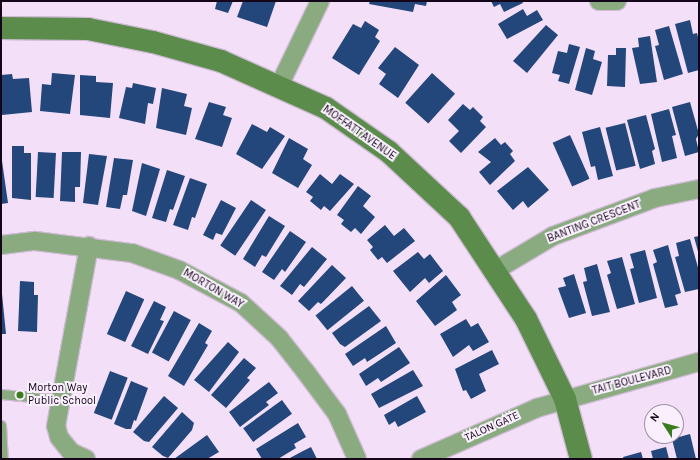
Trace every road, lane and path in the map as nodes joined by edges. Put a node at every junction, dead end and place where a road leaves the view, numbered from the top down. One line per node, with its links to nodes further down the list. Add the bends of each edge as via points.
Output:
1 (320, 1): 5 (street)
2 (599, 1): 3 (street)
3 (617, 1)
4 (1, 28): 5 (street, MOFFATT AVENUE, via 88,29 153,42 221,61)
5 (279, 86): 9 (street, MOFFATT AVENUE, via 326,108 389,152 459,217)
6 (699, 189): 9 (street, BANTING CRESCENT, via 655,198 553,236)
7 (1, 245): 8 (street, MORTON WAY, via 35,241)
8 (89, 246): 13 (street); 17 (street, MORTON WAY, via 132,253 179,270 241,303 279,338 314,383 337,414)
9 (496, 270): 12 (street, MOFFATT AVENUE, via 526,319)
10 (699, 362): 12 (street, TAIT BOULEVARD)
11 (1, 394): 13 (lane)
12 (565, 399): 18 (street, TALON GATE, via 523,413); 19 (street, MOFFATT AVENUE)
13 (62, 400): 16 (street, via 56,426 59,437 71,452)
14 (1, 425): 15 (lane)
15 (2, 459)
16 (86, 459)
17 (357, 459)
18 (421, 459)
19 (581, 459)

